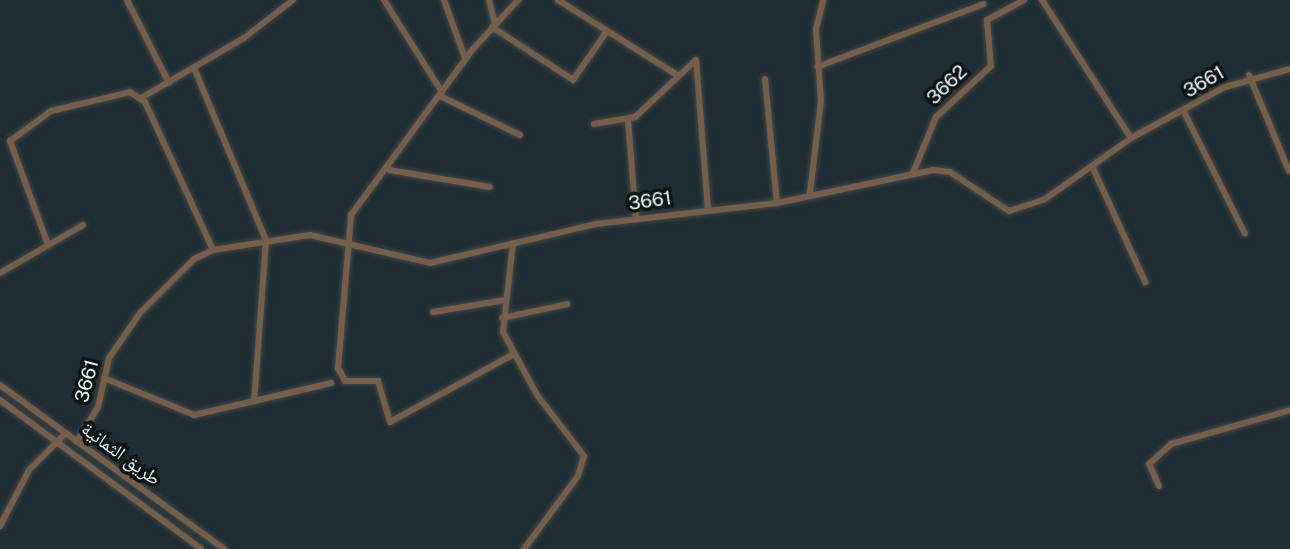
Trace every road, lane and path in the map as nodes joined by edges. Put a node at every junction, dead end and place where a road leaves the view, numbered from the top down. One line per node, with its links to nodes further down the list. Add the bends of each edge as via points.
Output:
1 (127, 0): 22 (street)
2 (293, 0): 17 (street)
3 (384, 0): 23 (street)
4 (444, 0): 15 (street)
5 (489, 0): 13 (street)
6 (518, 0): 13 (street)
7 (558, 0): 14 (street)
8 (823, 0): 16 (street)
9 (1024, 0): 12 (street)
10 (1042, 0): 29 (street)
11 (983, 2): 12 (street); 16 (street)
12 (987, 20): 33 (street, 3662, via 990,66 936,117)
13 (494, 26): 14 (street, via 573,80); 15 (street)
14 (607, 31): 19 (street)
15 (466, 58): 23 (street)
16 (817, 67): 35 (street, via 821,101)
17 (194, 68): 22 (street); 41 (street)
18 (1290, 69): 20 (street, 3661)
19 (677, 75): 26 (street); 37 (street, via 690,60 697,61)
20 (1249, 75): 25 (street, 3661); 32 (street)
21 (765, 79): 36 (street)
22 (169, 83): 24 (street)
23 (441, 94): 28 (street); 31 (street)
24 (141, 99): 43 (street, via 131,92 51,111 10,141); 45 (street)
25 (1184, 111): 29 (street, 3661); 40 (street)
26 (628, 121): 27 (street); 38 (street)
27 (594, 124)
28 (520, 135)
29 (1131, 138): 30 (street, 3661)
30 (1092, 166): 33 (street, 3661, via 1045,199 1010,211 950,173); 47 (street)
31 (389, 170): 34 (street); 42 (street, via 355,207)
32 (1290, 171)
33 (913, 173): 35 (street, 3661)
34 (490, 187)
35 (810, 192): 36 (street, 3661)
36 (777, 202): 37 (street, 3661)
37 (708, 210): 38 (street, 3661)
38 (636, 219): 44 (street, 3661)
39 (83, 225): 43 (street)
40 (1245, 234)
41 (266, 240): 42 (street, 3661, via 300,234); 45 (street, 3661); 57 (street)
42 (345, 240): 44 (street, 3661, via 422,263); 52 (street, via 339,374 345,381 378,381 387,421)
43 (47, 242): 46 (street)
44 (513, 243): 48 (street)
45 (213, 250): 53 (street, 3661, via 147,303 109,358)
46 (0, 273)
47 (1144, 282)
48 (505, 300): 50 (street); 51 (street)
49 (568, 304): 51 (street)
50 (433, 312)
51 (502, 318): 52 (street)
52 (512, 355): 66 (street, via 584,456 584,466)
53 (104, 378): 57 (street, via 194,415); 61 (street, 3661, via 94,415)
54 (331, 383): 57 (street)
55 (0, 385): 59 (street, طريق الثمانية)
56 (0, 400): 60 (street)
57 (254, 402)
58 (1290, 410): 62 (street, via 1171,444 1149,464)
59 (66, 433): 60 (street); 61 (street, طريق الثمانية)
60 (59, 442): 63 (street, via 29,470); 64 (street)
61 (77, 442): 65 (street, طريق الثمانية)
62 (1159, 486)
63 (0, 526)
64 (200, 549)
65 (224, 549)
66 (525, 549)

